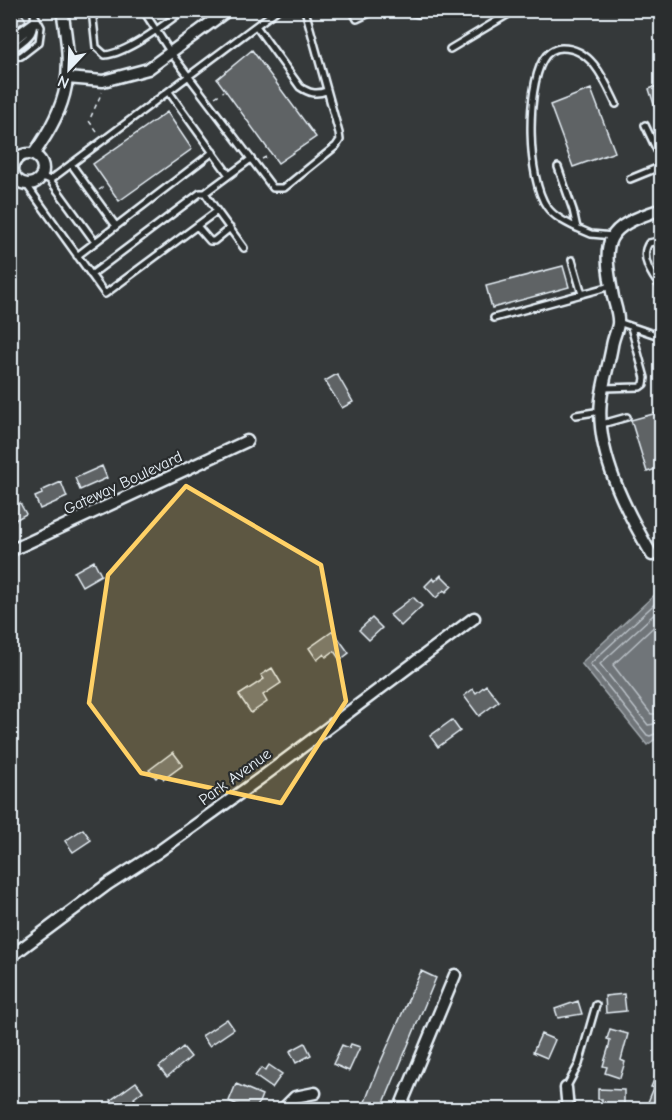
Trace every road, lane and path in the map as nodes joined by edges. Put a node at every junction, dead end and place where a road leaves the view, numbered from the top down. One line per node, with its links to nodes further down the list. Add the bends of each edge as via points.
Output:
1 (62, 10): 23 (street, via 69,53)
2 (92, 10): 15 (lane, via 96,47 105,55)
3 (143, 10): 15 (lane)
4 (184, 10): 15 (lane)
5 (228, 10): 20 (street)
6 (277, 10): 14 (lane)
7 (305, 10): 27 (lane)
8 (352, 10): 9 (lane, via 357,20)
9 (376, 10)
10 (401, 10): 11 (lane, via 418,14)
11 (425, 10)
12 (516, 10): 18 (lane)
13 (35, 18): 16 (lane); 17 (lane); 19 (lane, via 32,35); 21 (lane, via 40,27 39,42 21,56)
14 (256, 26): 22 (lane); 27 (lane, via 300,87 318,94)
15 (156, 31): 20 (lane)
16 (10, 38)
17 (10, 45)
18 (450, 49)
19 (10, 51)
20 (171, 53): 22 (lane); 23 (street, via 148,69 120,78)
21 (10, 57)
22 (188, 76): 26 (lane); 28 (lane)
23 (67, 78): 33 (street, via 60,112)
24 (224, 91): 28 (path)
25 (102, 92): 31 (path, via 90,121)
26 (169, 92): 32 (lane); 38 (lane)
27 (327, 92): 35 (lane, via 339,133 336,146 284,188 273,188)
28 (208, 102): 35 (lane)
29 (616, 104): 53 (lane, via 587,56 562,48 554,49 543,60 533,98 533,168 548,208)
30 (645, 125): 37 (lane)
31 (97, 132)
32 (213, 152): 41 (lane); 50 (lane)
33 (33, 154): 42 (street, via 43,166); 44 (street, via 23,154 12,165 17,179)
34 (270, 155): 36 (path)
35 (251, 159): 41 (lane)
36 (262, 159)
37 (662, 161)
38 (71, 164): 42 (lane); 50 (lane)
39 (662, 166): 43 (lane)
40 (558, 167): 53 (lane)
41 (229, 175): 47 (lane)
42 (46, 178): 44 (street); 56 (lane)
43 (630, 179)
44 (26, 184): 58 (lane)
45 (105, 186): 46 (path)
46 (99, 190)
47 (205, 193): 49 (lane); 60 (lane)
48 (662, 209): 54 (street, via 629,221)
49 (217, 211): 51 (lane); 52 (lane)
50 (116, 226): 56 (lane)
51 (196, 226): 52 (lane, via 210,241); 60 (lane, via 105,294)
52 (230, 228): 57 (lane)
53 (577, 228): 54 (lane)
54 (613, 236): 61 (street, via 607,251)
55 (662, 240): 62 (lane, via 649,243 645,249 651,275)
56 (95, 242): 58 (lane)
57 (244, 248)
58 (77, 256): 60 (lane)
59 (572, 260): 63 (lane)
60 (91, 275)
61 (611, 286): 63 (lane); 65 (street)
62 (662, 289)
63 (582, 294): 64 (lane)
64 (494, 318)
65 (618, 322): 66 (lane); 68 (street)
66 (631, 327): 67 (lane); 68 (lane, via 644,384)
67 (662, 337)
68 (604, 388): 69 (street)
69 (601, 411): 70 (lane); 72 (street)
70 (576, 416)
71 (627, 417): 72 (lane)
72 (600, 424): 75 (street, via 613,473 633,523)
73 (247, 441): 74 (street, Gateway Boulevard)
74 (10, 551)
75 (652, 555)
76 (474, 618): 77 (street, Park Avenue, via 265,775)
77 (10, 957)
78 (455, 975): 83 (street)
79 (596, 1005): 80 (lane, via 579,1064)
80 (566, 1088): 84 (street)
81 (315, 1093): 82 (street, via 295,1097)
82 (282, 1110)
83 (399, 1110)
84 (568, 1110)

